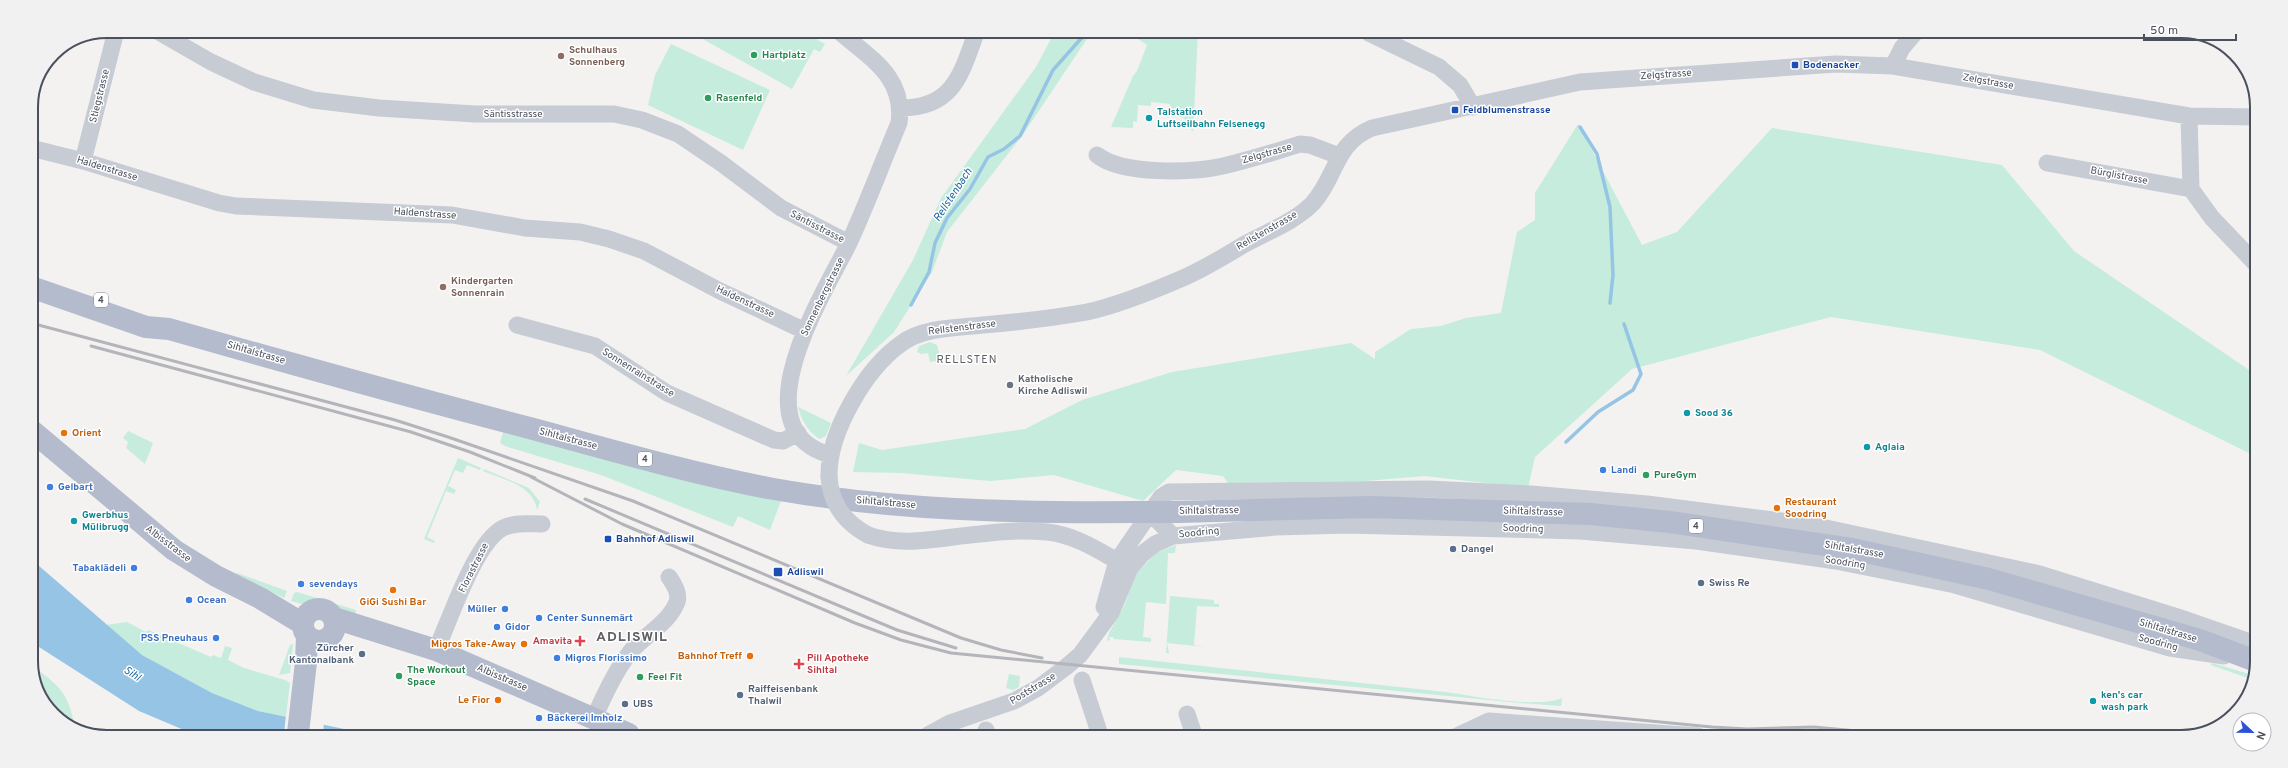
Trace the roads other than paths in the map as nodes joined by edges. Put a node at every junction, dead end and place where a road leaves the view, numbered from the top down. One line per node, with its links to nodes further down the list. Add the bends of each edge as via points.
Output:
1 (114, 38): 15 (street, Stiegstrasse)
2 (169, 38): 18 (street, Säntisstrasse, via 211,62 254,82 313,100 379,108 475,114 614,114 642,120 678,134 781,208)
3 (847, 38): 9 (street, Sonnenbergstrasse, via 893,81)
4 (974, 38): 9 (street, via 961,75 947,93 922,107)
5 (1379, 38): 8 (street, via 1439,67 1460,85)
6 (1911, 38): 7 (street)
7 (1893, 66): 8 (street, Zelgstrasse, via 1795,65 1608,80 1560,86); 10 (street, Zelgstrasse)
8 (1472, 107): 14 (street, Zelgstrasse, via 1372,128 1355,136)
9 (901, 108): 18 (street, Sonnenbergstrasse, via 899,123)
10 (2189, 116): 11 (street, Zelgstrasse); 17 (street)
11 (2250, 117)
12 (38, 150): 15 (street, Haldenstrasse)
13 (1097, 155): 14 (street, Zelgstrasse, via 1110,163 1152,170 1222,166 1300,144 1316,146)
14 (1339, 156): 29 (street, Rellstenstrasse, via 1321,193 1312,204 1293,218 1184,278 1090,311 931,331 903,342 884,356 862,385 850,406)
15 (83, 161): 26 (street, Haldenstrasse, via 236,206 452,215 525,228 580,232 610,239 644,251 720,291)
16 (2047, 162): 17 (street, Bürglistrasse)
17 (2191, 190): 19 (street, via 2212,218)
18 (849, 243): 26 (street, Sonnenbergstrasse)
19 (2250, 258)
20 (38, 279): 25 (main road, Sihltalstrasse / 4, via 150,316)
21 (38, 280): 23 (main road, Sihltalstrasse / 4)
22 (38, 302): 23 (main road)
23 (105, 313): 25 (main road, Sihltalstrasse / 4, via 146,326)
24 (517, 325): 27 (street, Sonnenrainstrasse, via 595,346 667,393 774,440 783,441)
25 (169, 329): 38 (main road, Sihltalstrasse / 4, bridge, via 670,466 769,488 872,502 1042,513 1386,507 1590,514 1670,522 1852,549 1989,579)
26 (805, 331): 27 (street, Sonnenbergstrasse, via 788,383 788,403)
27 (798, 433): 29 (street, via 809,444)
28 (38, 436): 35 (main road, Albisstrasse, via 174,550 216,576)
29 (830, 455): 33 (street, Rellstenstrasse, bridge, via 829,477 833,499 840,512 855,528 868,535 888,541 910,542 980,534 1047,532 1075,539)
30 (1156, 504): 32 (street, Soodring, via 1155,514 1158,521); 33 (street, Poststrasse); 37 (street, via 1161,497 1176,490 1428,489 1532,494 1639,504 1812,525 2040,574 2192,621)
31 (542, 524): 36 (street, Florastrasse, via 510,526 490,538 474,563)
32 (1173, 536): 33 (street, Poststrasse); 39 (street, Soodring, via 1268,527 1349,525 1580,531 1696,541 1858,565 1955,585 2170,648)
33 (1123, 564): 47 (street, Poststrasse, via 1100,629 1080,655 1038,688 1014,701 950,723)
34 (669, 577): 43 (street, via 676,591 676,603 669,615 631,652 606,692)
35 (318, 627): 36 (main road, Albisstrasse, via 371,631); 41 (main road, via 316,668)
36 (436, 650): 43 (main road, Albisstrasse)
37 (2250, 652)
38 (2250, 653)
39 (2250, 654)
40 (1082, 680): 48 (street)
41 (308, 693): 44 (main road); 45 (main road)
42 (1187, 714): 49 (street)
43 (594, 718): 46 (main road, Albisstrasse)
44 (299, 730)
45 (308, 730)
46 (620, 730)
47 (937, 730)
48 (1098, 730)
49 (1192, 730)
50 (1470, 730): 51 (street, via 1489,721)
51 (1600, 730)

